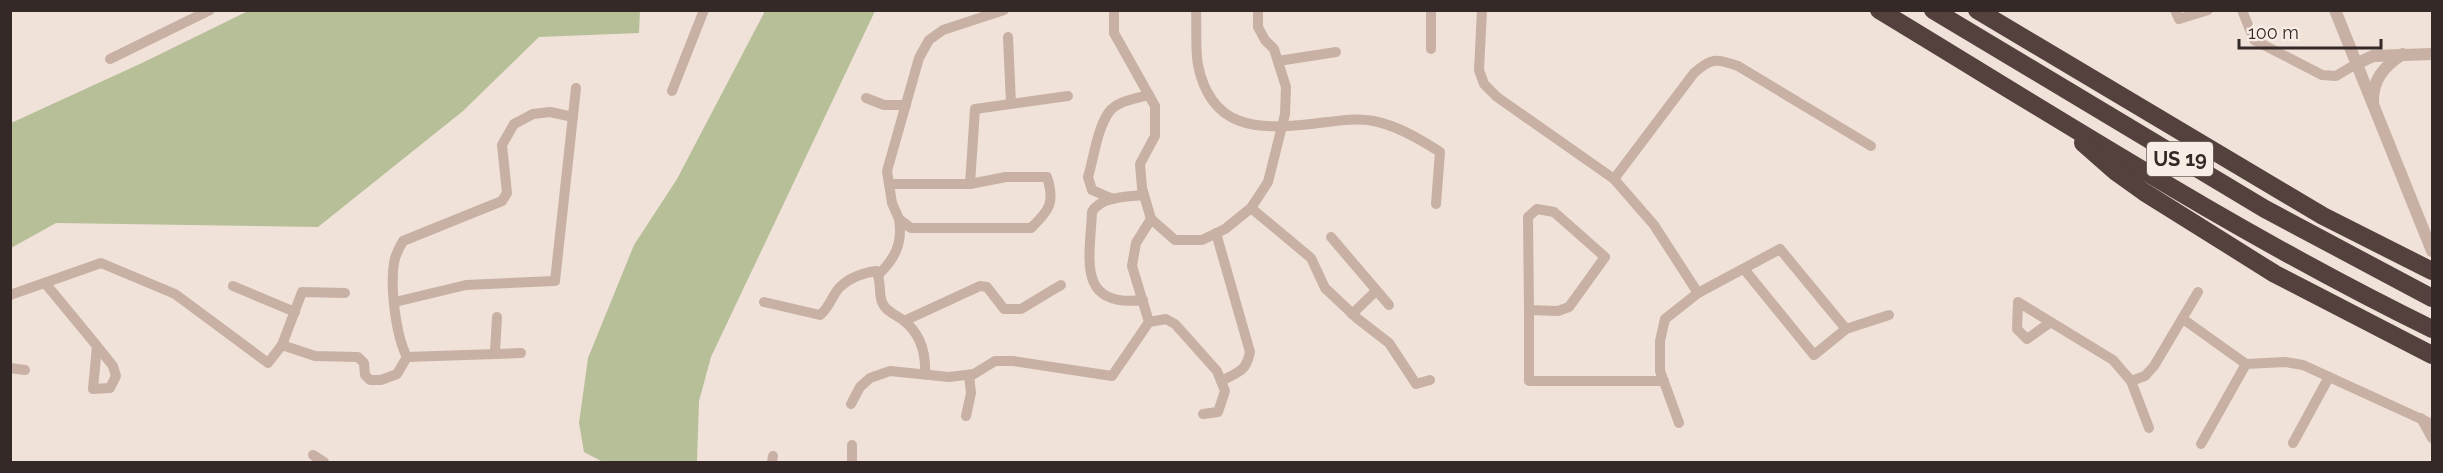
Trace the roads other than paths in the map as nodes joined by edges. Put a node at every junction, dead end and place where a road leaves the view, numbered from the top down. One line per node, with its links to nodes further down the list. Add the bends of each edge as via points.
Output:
1 (210, 10): 21 (street)
2 (704, 10): 25 (street)
3 (1004, 10): 31 (street, via 943,30 929,40 919,58)
4 (1114, 10): 26 (street, via 1114,33)
5 (1196, 10): 34 (street, via 1197,63 1204,88 1222,112 1246,125)
6 (1258, 10): 22 (street, via 1258,27)
7 (1431, 10): 17 (street)
8 (1482, 10): 36 (street, via 1479,70 1484,84)
9 (1879, 10): 33 (highway, US 19)
10 (1934, 10): 59 (highway, US 19, via 2265,209)
11 (1977, 10): 49 (highway, via 2323,216)
12 (2175, 10): 13 (street, via 2179,19)
13 (2208, 10)
14 (2242, 10): 23 (street, via 2254,40 2322,75 2336,76)
15 (2335, 10): 23 (street)
16 (1008, 37): 29 (street)
17 (1431, 49)
18 (1336, 52): 22 (street)
19 (2403, 54): 20 (street); 23 (street, via 2368,57); 30 (street, via 2380,75)
20 (2433, 54)
21 (110, 59)
22 (1278, 61): 34 (street, via 1286,87)
23 (2356, 64): 30 (street)
24 (576, 88): 32 (street)
25 (672, 90)
26 (1149, 95): 39 (street, via 1156,120 1155,136 1140,164); 40 (street, via 1114,107 1101,130 1088,177 1092,190)
27 (1068, 96): 29 (street)
28 (866, 98): 31 (street, via 884,105)
29 (1011, 104): 38 (street, via 975,109)
30 (2373, 104): 47 (street)
31 (906, 105): 37 (street, via 887,171)
32 (573, 117): 61 (street, via 550,112 533,114 514,124 502,145 507,193 502,201 403,241 394,264); 61 (street, via 555,281 466,285)
33 (2058, 118): 74 (highway, US 19, via 2278,249); 79 (highway, via 2090,150 2144,192 2275,274)
34 (1282, 127): 41 (street, via 1353,119 1375,121 1414,135 1440,152); 42 (street, via 1268,182)
35 (1871, 146): 36 (street, via 1738,66 1722,60 1708,61 1694,73)
36 (1614, 179): 57 (street, via 1654,225)
37 (889, 184): 38 (street); 43 (street)
38 (970, 184): 43 (street, via 1006,177 1047,177 1052,194 1046,213 1031,228 911,228)
39 (1144, 195): 40 (street); 44 (street)
40 (1113, 199): 60 (street, via 1095,206 1092,212 1091,280 1095,288 1115,299)
41 (1436, 204)
42 (1251, 208): 45 (street); 66 (street, via 1311,258 1325,288)
43 (899, 219): 50 (street, via 899,248 890,265)
44 (1151, 219): 45 (street, via 1174,240 1202,240); 60 (street, via 1136,243 1132,266)
45 (1216, 233): 88 (street, via 1250,352 1243,370)
46 (1331, 237): 54 (street)
47 (2432, 249)
48 (1744, 270): 57 (street); 73 (street, via 1780,249); 73 (street, via 1814,356)
49 (2433, 272)
50 (878, 275): 62 (street, via 876,271 860,273 839,287 828,309 820,315); 70 (street, via 882,302)
51 (45, 283): 58 (street); 75 (street, via 101,263 175,294 268,363); 76 (street)
52 (1061, 285): 70 (street, via 1022,309 1004,309 987,286 980,286)
53 (233, 286): 65 (street)
54 (1376, 291): 63 (street); 66 (street)
55 (2199, 292): 69 (street)
56 (345, 293): 65 (street, via 302,292)
57 (1698, 293): 89 (street, via 1665,319 1660,341)
58 (10, 295)
59 (2433, 298)
60 (1143, 300): 71 (street)
61 (395, 302): 80 (street, via 402,348)
62 (764, 302)
63 (1389, 305)
64 (1529, 310): 64 (street, via 1528,217 1537,209 1554,212 1605,256 1569,307 1558,311); 89 (street, via 1529,381)
65 (295, 312): 75 (street)
66 (1353, 314): 87 (street, via 1389,344 1416,384)
67 (1889, 315): 73 (street)
68 (497, 317): 77 (street)
69 (2182, 319): 81 (street); 90 (street, via 2154,366 2145,376)
70 (904, 321): 84 (street, via 918,337 926,356)
71 (1149, 322): 85 (street, via 1112,376 1013,361 995,361); 88 (street, via 1166,319 1175,324 1217,371)
72 (2051, 322): 90 (street, via 2113,360)
73 (1846, 329)
74 (2433, 329)
75 (282, 345): 80 (street, via 315,356 358,357 370,380 397,374)
76 (97, 346): 76 (street, via 93,389 111,388 116,376 113,366)
77 (495, 352): 78 (street); 80 (street)
78 (520, 352)
79 (2433, 355)
80 (408, 357)
81 (2246, 364): 86 (street, via 2294,363); 100 (street)
82 (10, 368): 83 (street)
83 (25, 370)
84 (925, 374): 85 (street); 91 (street, via 890,371 870,378)
85 (969, 375): 93 (street)
86 (2328, 377): 94 (street); 99 (street)
87 (1430, 380)
88 (1221, 381): 92 (street, via 1225,391 1218,412)
89 (1664, 381): 95 (street)
90 (2131, 381): 97 (street)
91 (851, 404)
92 (1203, 414)
93 (966, 416)
94 (2421, 418): 96 (street); 98 (street)
95 (1678, 423)
96 (2433, 424)
97 (2149, 428)
98 (2433, 438)
99 (2293, 443)
100 (2201, 444)
101 (852, 445): 104 (street)
102 (314, 455): 103 (street)
103 (324, 462)
104 (852, 462)

